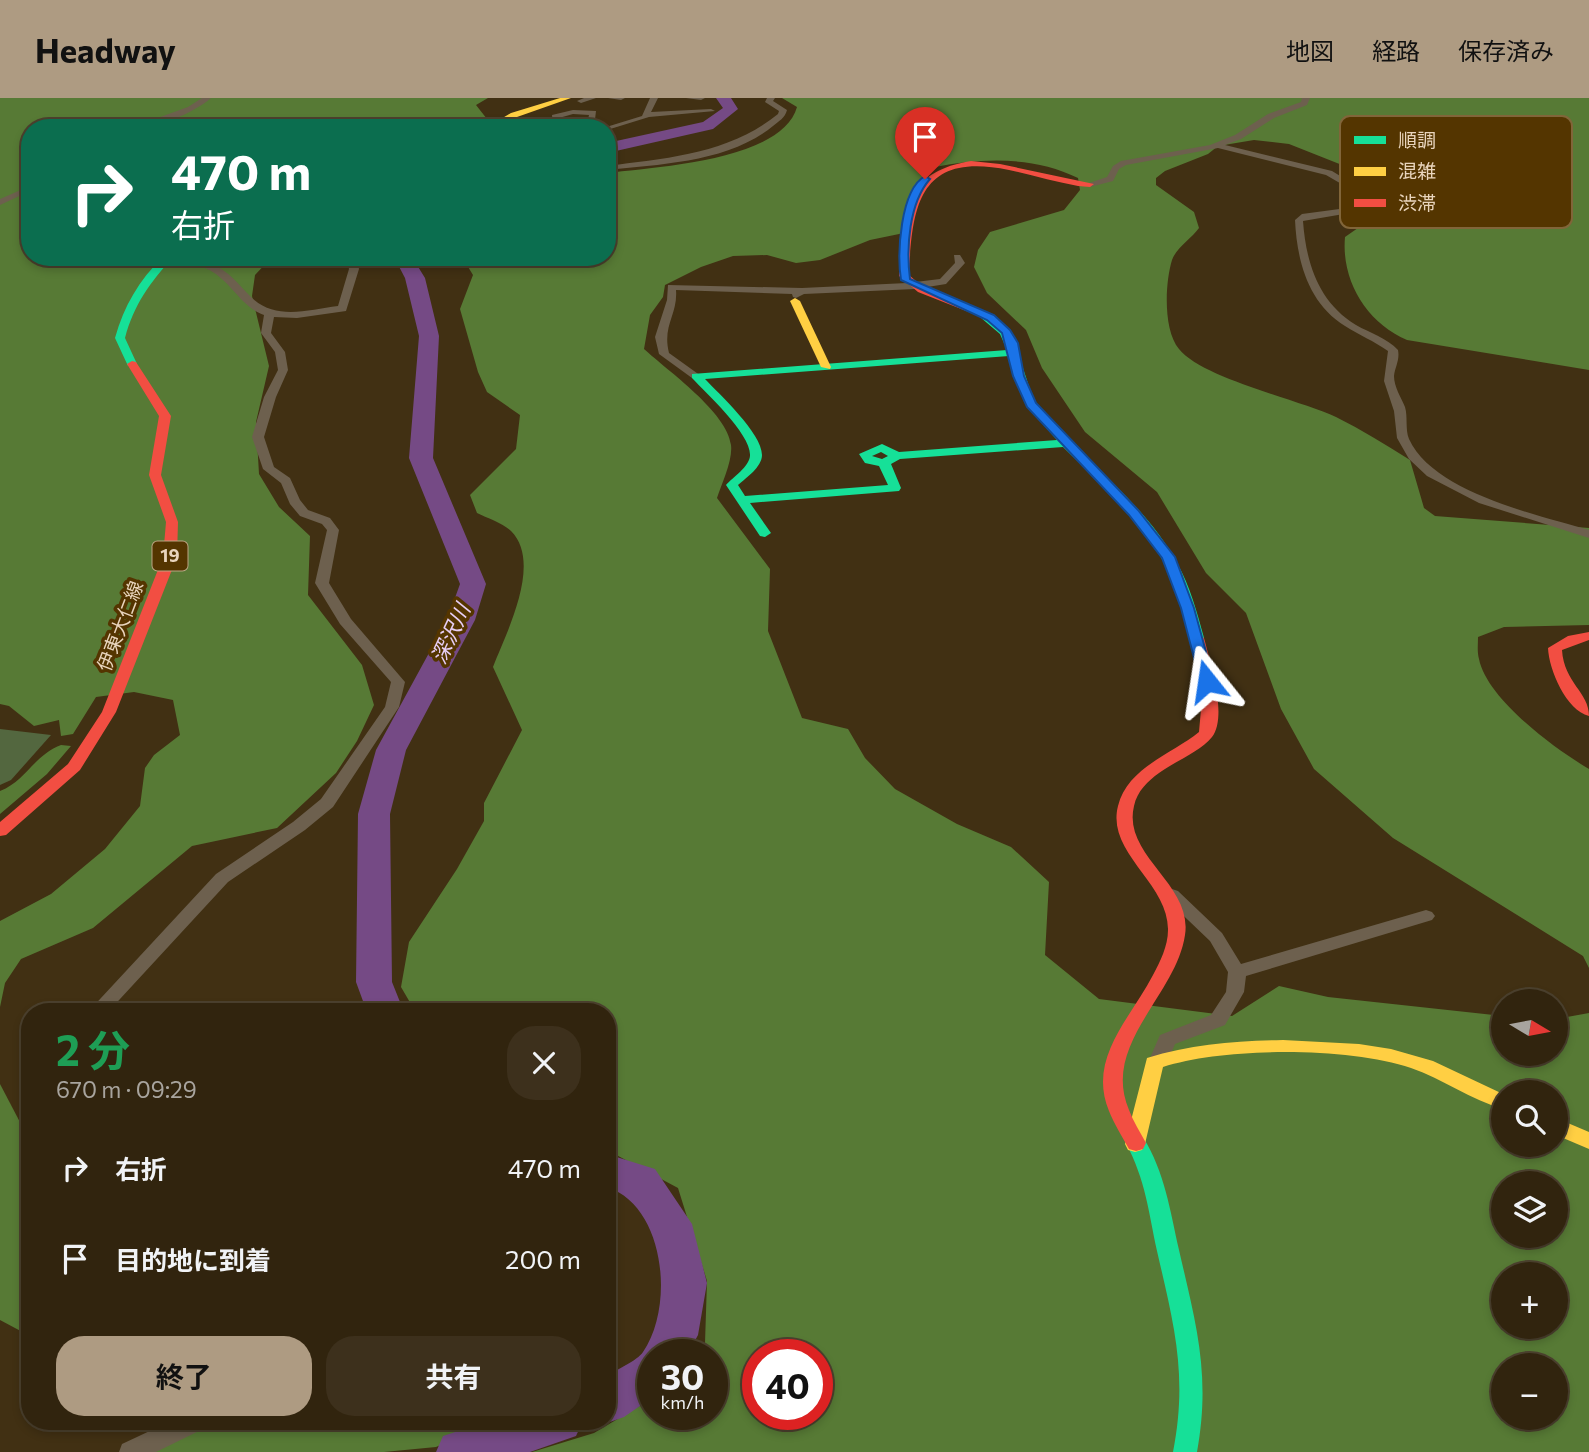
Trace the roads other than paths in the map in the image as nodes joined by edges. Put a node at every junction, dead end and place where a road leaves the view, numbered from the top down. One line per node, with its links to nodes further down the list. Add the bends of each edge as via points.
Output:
1 (207, 98): 13 (street)
2 (592, 98): 10 (street)
3 (612, 98): 4 (street)
4 (621, 98)
5 (653, 98): 12 (street)
6 (690, 98): 7 (street)
7 (701, 98)
8 (771, 98): 19 (street, via 769,102 783,110 782,115 768,129 730,147)
9 (1306, 98): 18 (street)
10 (576, 102): 14 (street); 15 (street); 16 (street, via 593,113)
11 (711, 111): 12 (street)
12 (647, 115): 17 (street)
13 (161, 119)
14 (507, 119)
15 (555, 119)
16 (591, 119)
17 (616, 125)
18 (1217, 145): 20 (street); 28 (street, via 1124,163 1110,179 1090,184 1056,183 985,164 935,172 916,188 910,206 904,276)
19 (616, 167)
20 (1340, 179)
21 (21, 192): 22 (street)
22 (0, 202)
23 (1340, 211): 37 (street, via 1299,220 1305,268 1320,300 1342,320 1393,350 1396,357 1388,380 1413,460 1453,486 1508,510)
24 (957, 257): 28 (street, via 960,262 943,282)
25 (159, 266): 40 (street, 伊東大仁線 / 19, via 132,301 120,338 140,381 165,416 155,475 172,522 170,558 109,712 84,755)
26 (208, 266): 30 (street, via 222,270)
27 (353, 266): 30 (street, via 342,309)
28 (913, 285): 29 (street); 31 (street, via 991,318 1007,332)
29 (799, 296): 32 (street); 33 (street, via 671,287 672,300 660,337 664,354)
30 (269, 314): 44 (street, via 266,333 281,352 283,370 258,437 269,469 286,481 304,513 326,521 333,530 322,583 345,621 398,682 391,707 327,803 222,878)
31 (1014, 354): 32 (street); 34 (street, via 1024,392)
32 (826, 367): 33 (street)
33 (696, 376): 35 (street, via 755,451 754,459 733,485)
34 (1066, 443): 35 (street, via 890,459 895,488); 41 (street, via 1134,513 1168,557 1188,608 1207,681 1212,714 1206,734 1142,779 1125,811 1127,832)
35 (741, 500): 36 (street)
36 (765, 533)
37 (1589, 534)
38 (1589, 636): 39 (street, via 1555,648 1553,663 1559,678)
39 (1589, 712)
40 (0, 831)
41 (1172, 895): 43 (street, via 1216,937); 49 (street, via 1177,932 1171,952 1118,1041 1114,1060 1115,1105)
42 (1426, 916): 43 (street)
43 (1237, 972): 45 (street, via 1235,992 1218,1020 1167,1040)
44 (105, 1003)
45 (1160, 1058): 46 (street, via 1219,1048 1387,1055 1413,1061); 49 (street, via 1150,1071)
46 (1491, 1097)
47 (1568, 1131): 48 (street)
48 (1589, 1141)
49 (1135, 1144): 52 (street, via 1156,1180 1194,1355 1196,1417)
50 (176, 1430): 51 (street)
51 (131, 1452)
52 (1185, 1452)

